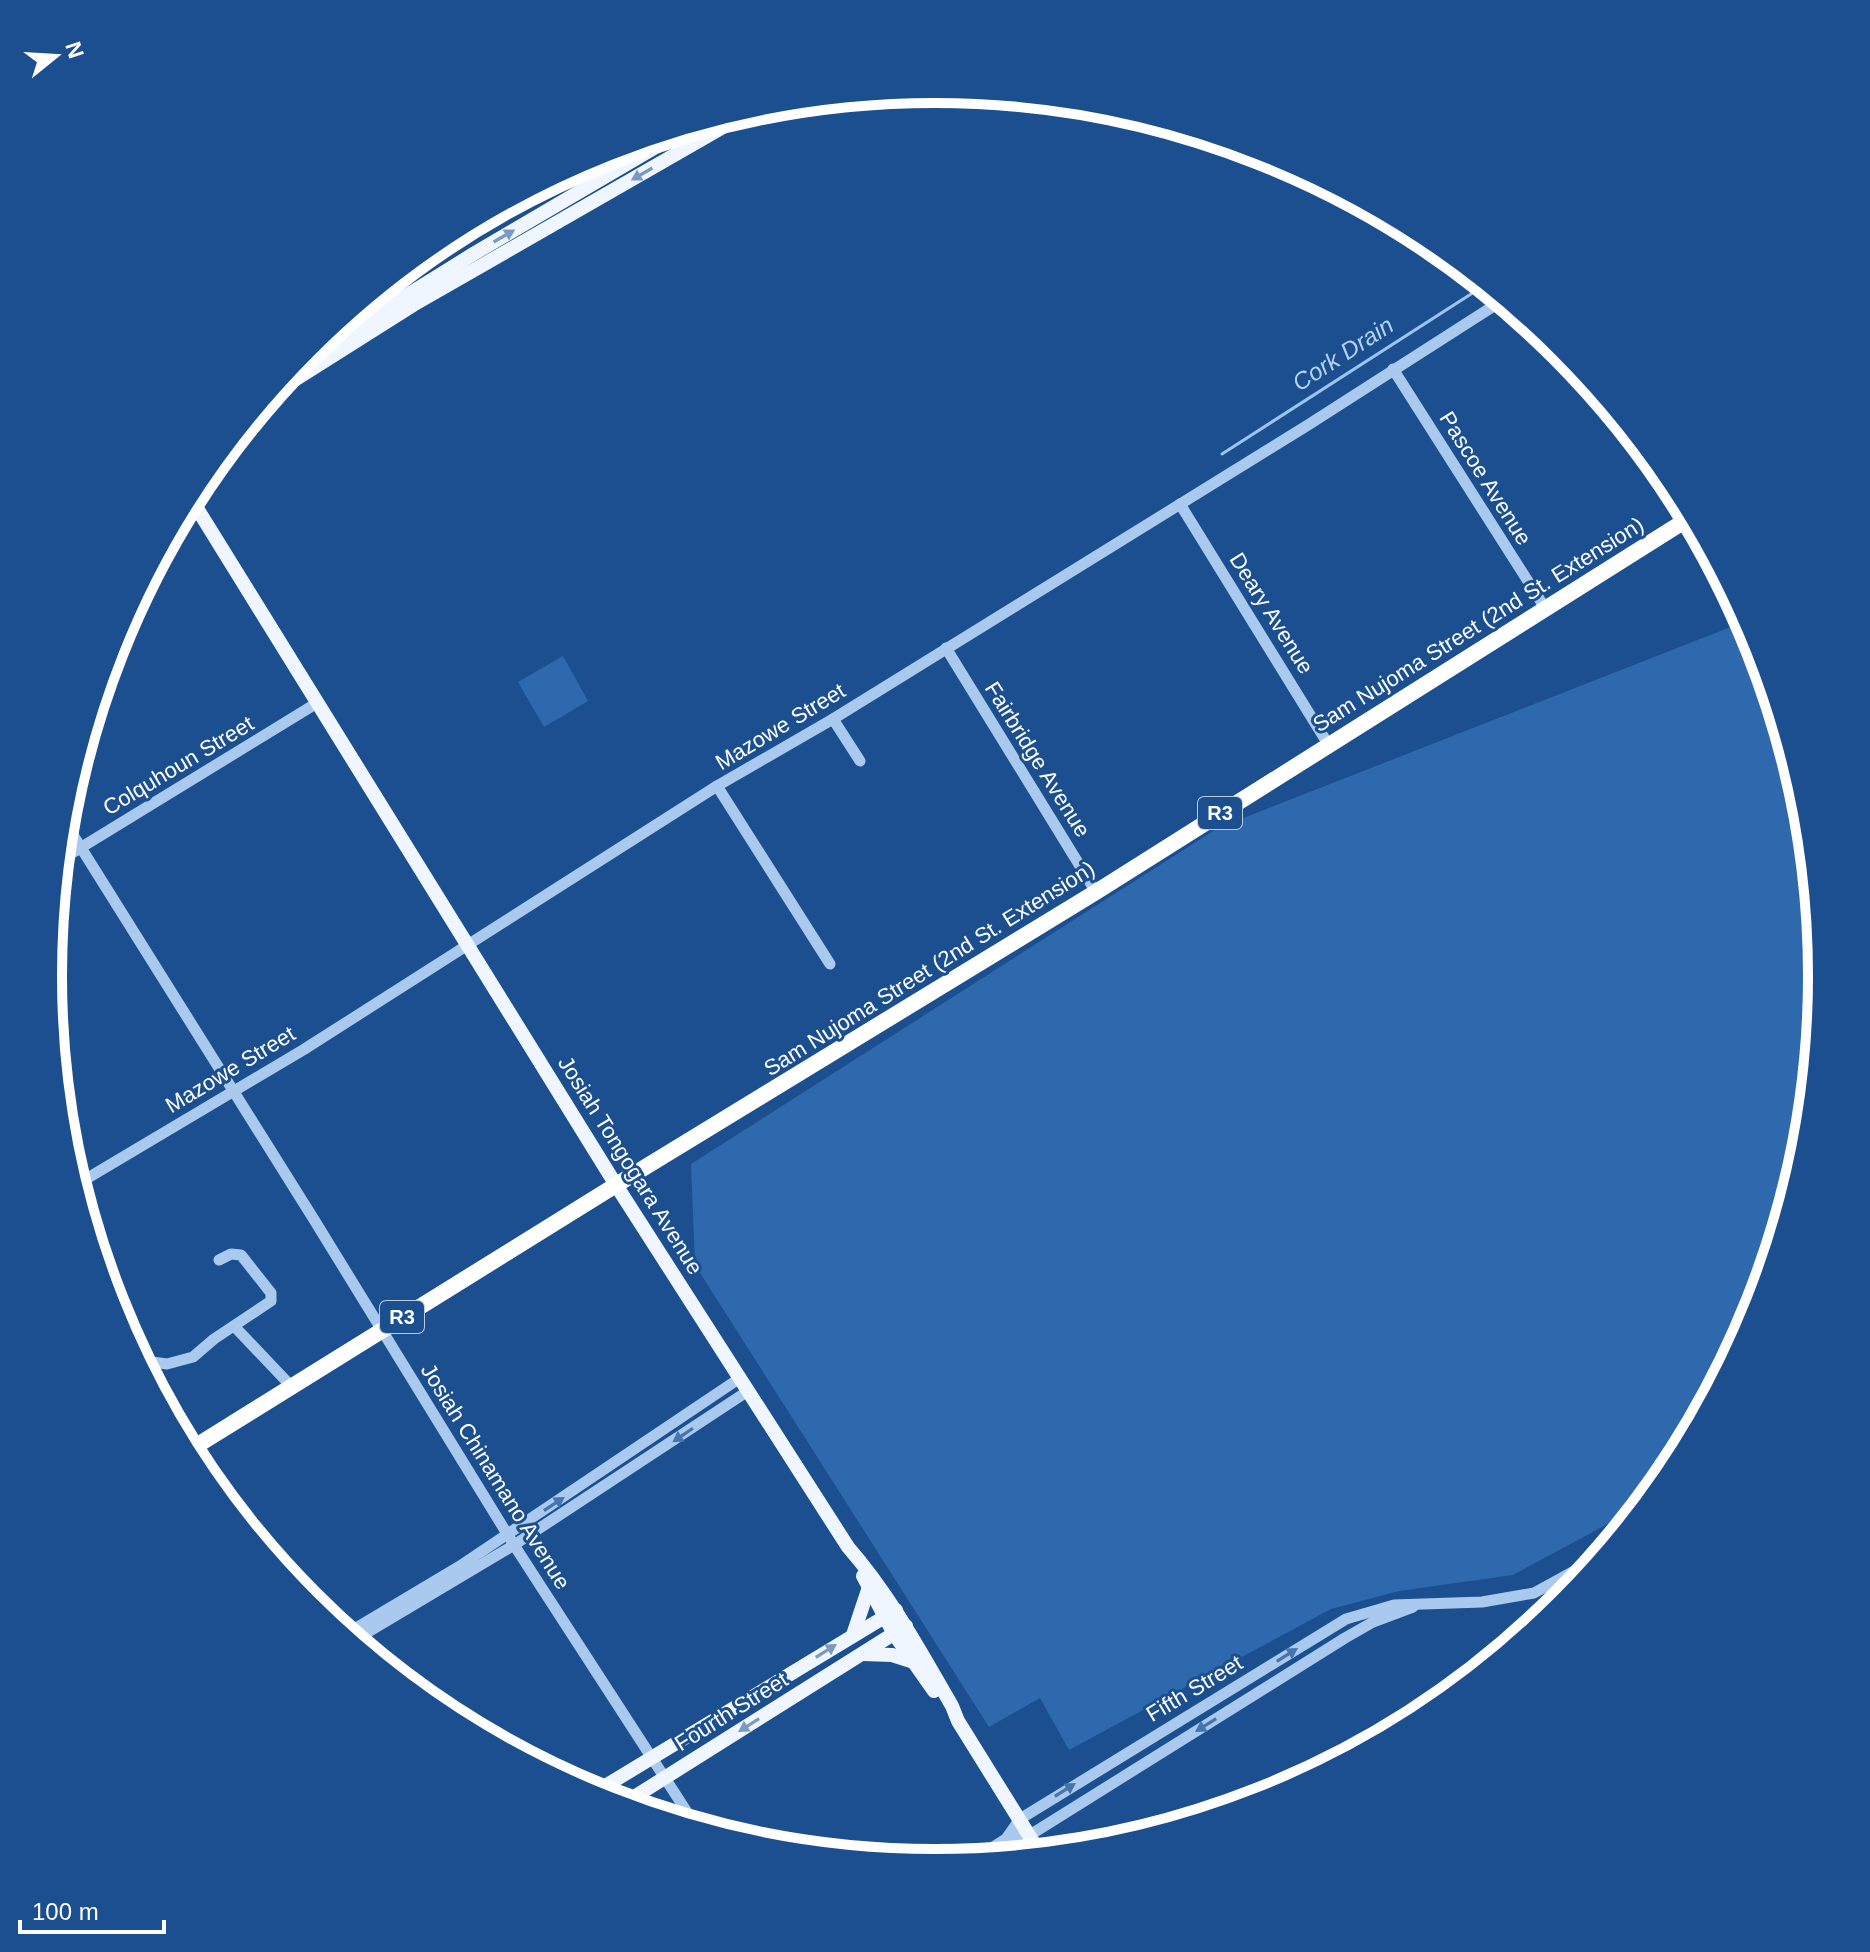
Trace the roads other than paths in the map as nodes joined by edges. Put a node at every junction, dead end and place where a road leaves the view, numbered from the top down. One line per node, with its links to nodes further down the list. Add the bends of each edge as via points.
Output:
1 (715, 132): 6 (main road, one-way to 6, via 413,305)
2 (649, 151): 4 (main road, one-way to 2)
3 (1494, 306): 5 (street, Mazowe Street)
4 (343, 335)
5 (1393, 369): 7 (street, Mazowe Street); 10 (street, Pascoe Avenue)
6 (304, 374)
7 (1180, 504): 11 (street, Mazowe Street); 14 (street, Deary Avenue)
8 (198, 509): 12 (main road, Josiah Tongogara Avenue)
9 (1681, 523): 10 (highway, Sam Nujoma Street (2nd St. Extension) / R3)
10 (1545, 608): 14 (highway, Sam Nujoma Street (2nd St. Extension) / R3)
11 (946, 648): 13 (street, Mazowe Street); 20 (street, Fairbridge Avenue)
12 (317, 703): 18 (street, Colquhoun Street); 21 (main road, Josiah Tongogara Avenue)
13 (833, 719): 15 (street); 16 (street, Mazowe Street)
14 (1328, 744): 20 (highway, Sam Nujoma Street (2nd St. Extension) / R3)
15 (860, 761)
16 (717, 786): 21 (street, Mazowe Street); 22 (street)
17 (74, 836): 18 (street, Josiah Chinamano Avenue)
18 (81, 848): 19 (street, Colquhoun Street); 23 (street, Josiah Chinamano Avenue)
19 (70, 854)
20 (1096, 892): 25 (highway, Sam Nujoma Street (2nd St. Extension) / R3)
21 (468, 943): 23 (street, Mazowe Street); 25 (main road, Josiah Tongogara Avenue)
22 (830, 964)
23 (232, 1090): 24 (street, Mazowe Street); 28 (street, Josiah Chinamano Avenue)
24 (87, 1179)
25 (616, 1185): 28 (highway, Sam Nujoma Street (2nd St. Extension) / R3); 30 (main road, Josiah Tongogara Avenue)
26 (219, 1260): 27 (street, via 241,1255 271,1293 271,1301)
27 (234, 1326): 29 (street, via 193,1357); 31 (street)
28 (381, 1330): 31 (highway, Sam Nujoma Street (2nd St. Extension) / R3); 33 (street, Josiah Chinamano Avenue)
29 (152, 1362)
30 (744, 1384): 33 (street); 34 (main road, Josiah Tongogara Avenue)
31 (291, 1386): 32 (highway, Sam Nujoma Street (2nd St. Extension) / R3)
32 (199, 1444)
33 (511, 1540): 39 (street); 41 (street); 46 (street, Josiah Chinamano Avenue)
34 (848, 1547): 36 (main road); 38 (main road, Josiah Tongogara Avenue, via 870,1572)
35 (1572, 1572): 37 (street, Fifth Street, via 1534,1593)
36 (869, 1587): 38 (main road); 42 (main road)
37 (1420, 1604): 51 (street, Fifth Street, one-way to 37, via 1327,1628 1394,1605); 52 (street, Fifth Street, one-way to 52, via 1345,1638)
38 (890, 1614): 40 (main road); 42 (main road)
39 (355, 1629)
40 (900, 1630): 43 (main road, Fourth Street); 44 (main road); 45 (main road)
41 (363, 1635)
42 (853, 1635): 46 (main road, one-way to 42)
43 (863, 1654): 44 (main road); 47 (main road, Fourth Street, one-way to 47)
44 (911, 1661): 45 (main road)
45 (958, 1721): 51 (main road)
46 (652, 1757): 47 (street, Josiah Chinamano Avenue); 48 (main road)
47 (665, 1778): 49 (main road, Fourth Street); 50 (street, Josiah Chinamano Avenue)
48 (606, 1785)
49 (636, 1796)
50 (687, 1813)
51 (1020, 1819): 52 (main road); 53 (street, Fifth Street)
52 (1030, 1835): 53 (street, Fifth Street); 54 (main road)
53 (1006, 1839): 55 (street, Fifth Street)
54 (1035, 1843)
55 (993, 1847)

